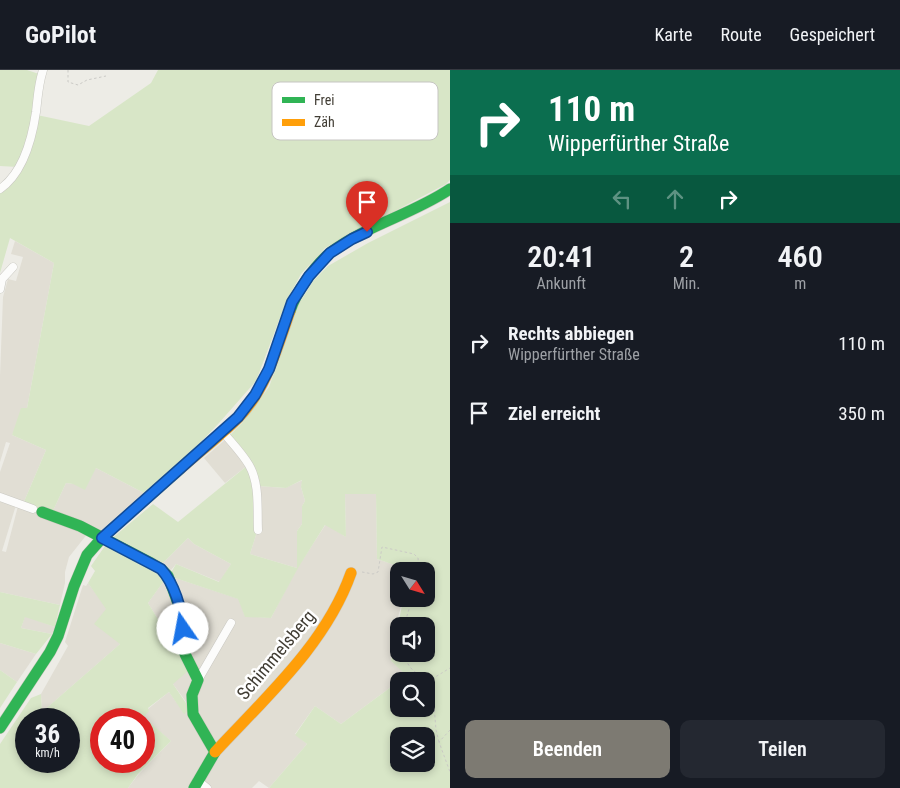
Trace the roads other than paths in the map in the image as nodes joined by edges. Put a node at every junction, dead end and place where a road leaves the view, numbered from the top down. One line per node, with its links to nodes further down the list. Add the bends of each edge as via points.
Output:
1 (43, 70): 2 (street, via 24,161 16,175)
2 (0, 189)
3 (450, 189): 6 (main road, via 330,253 292,302 269,369 255,395)
4 (13, 267): 5 (street, via 2,279)
5 (0, 289)
6 (222, 431): 9 (street, via 246,460 257,486); 10 (main road)
7 (0, 497): 8 (street)
8 (38, 511): 10 (main road, via 80,526)
9 (258, 530)
10 (102, 538): 13 (main road, via 161,569 168,576 182,617 185,654); 14 (main road, via 87,555 81,568 54,644)
11 (351, 573): 15 (main road, Schimmelsberg, via 343,596 323,630)
12 (230, 623): 13 (street)
13 (198, 680): 15 (main road, via 192,695 192,714)
14 (0, 728)
15 (215, 752): 16 (main road, Schimmelsberg)
16 (196, 784): 17 (street)
17 (207, 788)

